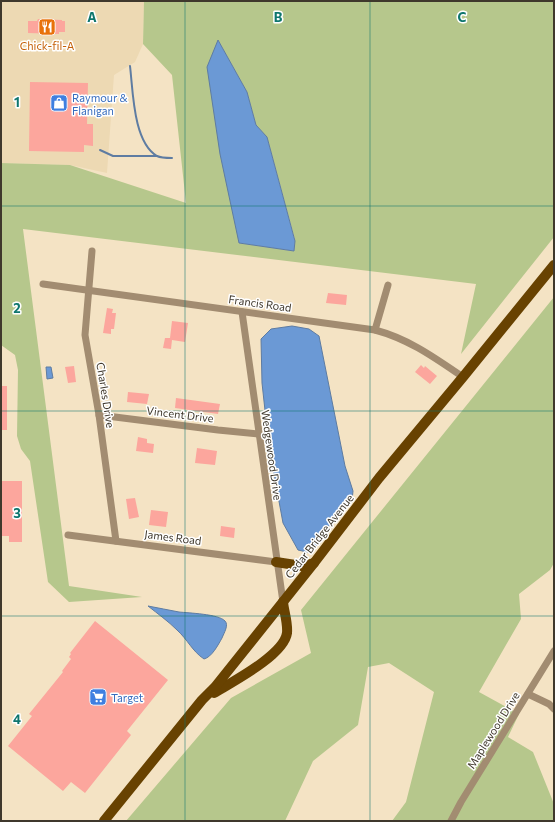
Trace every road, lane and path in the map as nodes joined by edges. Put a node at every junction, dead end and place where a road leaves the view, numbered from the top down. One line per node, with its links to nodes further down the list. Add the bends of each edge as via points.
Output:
1 (92, 251): 5 (street, Charles Drive)
2 (554, 265): 8 (main road, Cedar Bridge Avenue)
3 (43, 284): 5 (street, Francis Road)
4 (388, 285): 7 (street)
5 (89, 291): 6 (street, Francis Road); 9 (street, Charles Drive, via 85,335)
6 (242, 312): 7 (street, Francis Road); 10 (street, Wedgewood Drive)
7 (375, 330): 8 (street, Francis Road, via 403,339)
8 (463, 378): 14 (main road, Cedar Bridge Avenue, via 379,478)
9 (99, 415): 10 (street, Vincent Drive); 12 (street, Charles Drive)
10 (258, 434): 13 (street, Wedgewood Drive)
11 (68, 535): 12 (street, James Road)
12 (116, 541): 13 (street, James Road)
13 (276, 562): 14 (main road, via 302,566); 15 (street, Wedgewood Drive)
14 (314, 563): 15 (main road, Cedar Bridge Avenue)
15 (283, 602): 18 (main road, Cedar Bridge Avenue); 18 (main road, via 287,634 280,648 268,659)
16 (554, 651): 17 (street, Maplewood Drive)
17 (528, 694): 19 (street); 21 (street, Maplewood Drive)
18 (202, 700): 20 (main road, Cedar Bridge Avenue)
19 (554, 709)
20 (104, 821)
21 (451, 821)

